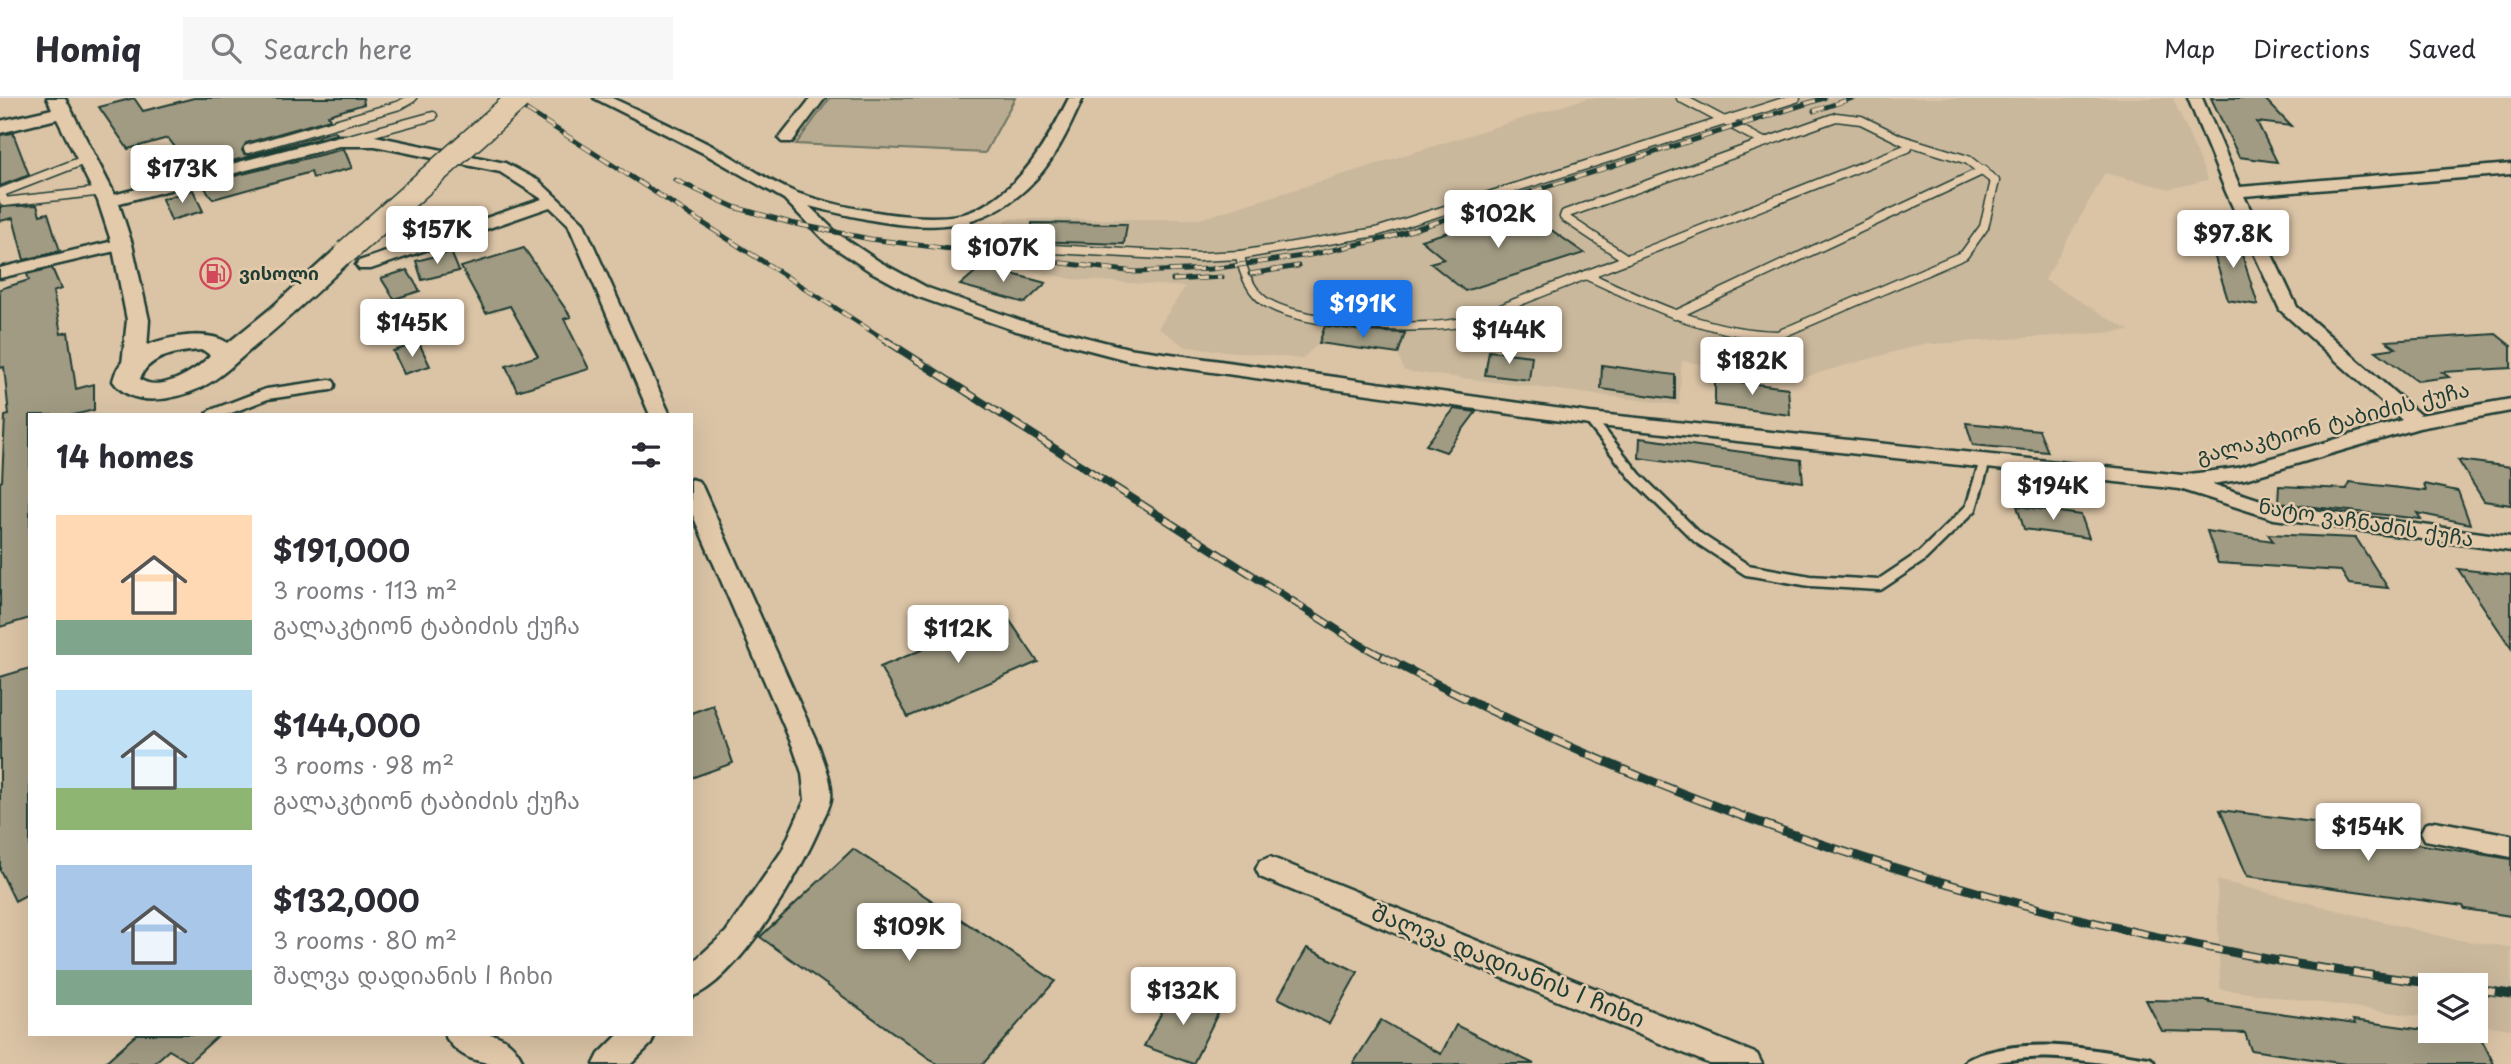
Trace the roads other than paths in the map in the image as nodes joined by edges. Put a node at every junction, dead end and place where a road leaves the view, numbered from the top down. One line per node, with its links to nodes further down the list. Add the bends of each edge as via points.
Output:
1 (412, 98): 17 (lane)
2 (519, 98): 29 (main road, bridge)
3 (601, 98): 23 (street, გალაკტიონ ტაბიძის ქუჩა)
4 (818, 98): 13 (street)
5 (1076, 98): 26 (street, via 1028,178 993,206)
6 (1681, 98): 11 (lane)
7 (1796, 98): 11 (lane)
8 (2195, 98): 21 (street)
9 (59, 105): 12 (street); 18 (street)
10 (433, 116): 15 (lane)
11 (1724, 121): 16 (lane); 28 (lane, via 1376,232)
12 (0, 127)
13 (787, 139)
14 (1903, 140): 16 (lane, via 1861,120 1836,117); 20 (lane, via 1968,160); 30 (lane, via 1908,148)
15 (339, 142): 24 (street); 25 (street, via 375,141 505,168)
16 (1764, 142): 30 (lane, via 1565,214)
17 (248, 149)
18 (87, 159): 22 (lane); 24 (street)
19 (2511, 169): 21 (street)
20 (1984, 170): 34 (lane); 34 (lane, via 1995,181 1984,228 1964,255 1778,335 1749,337 1717,331)
21 (2234, 192): 47 (street, via 2289,310)
22 (2, 195): 24 (lane, via 4,202)
23 (790, 195): 26 (street, via 879,216); 46 (street, გალაკტიონ ტაბიძის ქუჩა, via 832,238 874,266 922,292 1019,326 1127,354)
24 (106, 196): 27 (street)
25 (554, 201): 29 (street); 45 (street, via 575,222)
26 (960, 219): 28 (lane, via 982,245 1198,257)
27 (122, 244): 31 (street); 35 (street)
28 (1240, 255): 32 (lane, via 1257,294 1289,313 1408,328 1466,322)
29 (355, 259): 33 (main road)
30 (1628, 259): 32 (lane)
31 (0, 273)
32 (1586, 275): 34 (lane)
33 (279, 314): 36 (main road); 39 (main road)
34 (1675, 315)
35 (138, 320): 37 (street); 38 (street)
36 (203, 342): 37 (main road); 39 (main road, via 220,349 223,355)
37 (172, 345): 38 (main road)
38 (134, 364): 41 (main road, via 126,381)
39 (216, 366): 41 (main road); 43 (main road)
40 (330, 385): 44 (lane, via 267,394)
41 (142, 403)
42 (2511, 405): 47 (street, გალაკტიონ ტაბიძის ქუჩა)
43 (160, 413)
44 (217, 413)
45 (659, 413)
46 (1590, 419): 48 (street, გალაკტიონ ტაბიძის ქუჩა); 48 (lane, via 1636,477 1698,538 1747,570 1810,581 1879,585 1921,557 1971,508)
47 (2416, 422): 49 (street, გალაკტიონ ტაბიძის ქუჩა, via 2238,474)
48 (1985, 461): 49 (street, გალაკტიონ ტაბიძის ქუჩა)
49 (2182, 482): 51 (street, ნატო ვაჩნაძის ქუჩა, via 2274,512)
50 (693, 491): 55 (street, via 806,747 818,800 786,868 736,941)
51 (2511, 544)
52 (2435, 832): 53 (street)
53 (2511, 846)
54 (1270, 869): 60 (street, შალვა დადიანის I ჩიხი)
55 (693, 982)
56 (467, 1036): 58 (main road)
57 (638, 1036): 59 (street)
58 (502, 1064)
59 (610, 1064)
60 (1746, 1064)
61 (1971, 1064): 62 (lane, via 1992,1054 2034,1048)
62 (2148, 1064)

